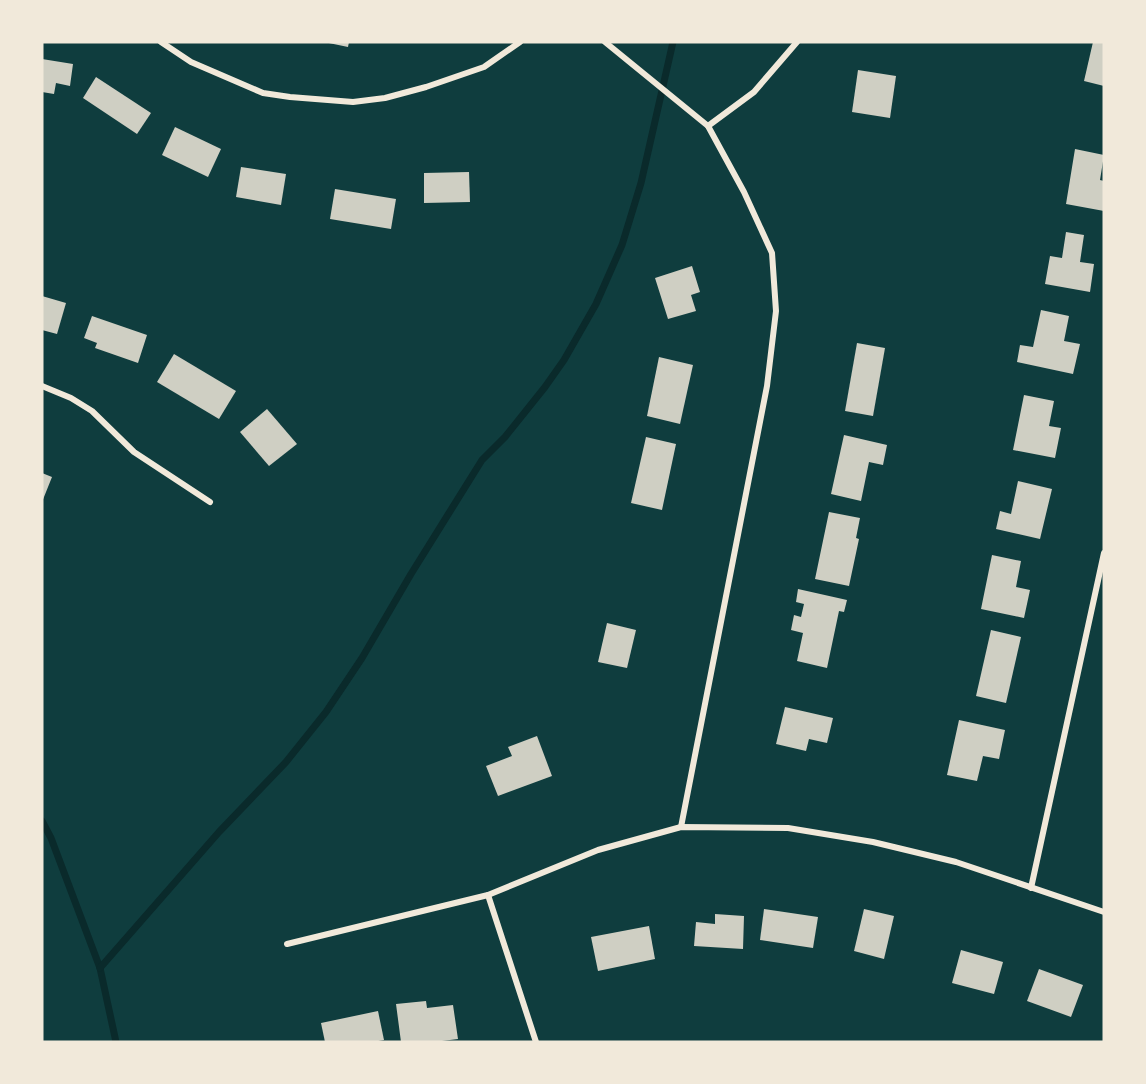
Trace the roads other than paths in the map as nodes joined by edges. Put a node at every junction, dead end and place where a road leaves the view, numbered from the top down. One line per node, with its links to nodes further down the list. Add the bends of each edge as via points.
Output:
1 (161, 42): 2 (street, via 191,62 263,93 353,102 385,99 484,67)
2 (520, 42)
3 (605, 42): 5 (street)
4 (797, 42): 5 (street, via 754,92)
5 (708, 126): 10 (street, via 772,253 776,311 767,386)
6 (42, 386): 7 (street, via 92,411 134,452)
7 (210, 502)
8 (1104, 553): 9 (street)
9 (1103, 566): 11 (street)
10 (681, 827): 11 (street, via 788,828 873,842 956,862); 12 (street, via 598,850)
11 (1031, 888): 13 (street)
12 (488, 895): 14 (street); 15 (street)
13 (1104, 912)
14 (286, 944)
15 (536, 1042)

